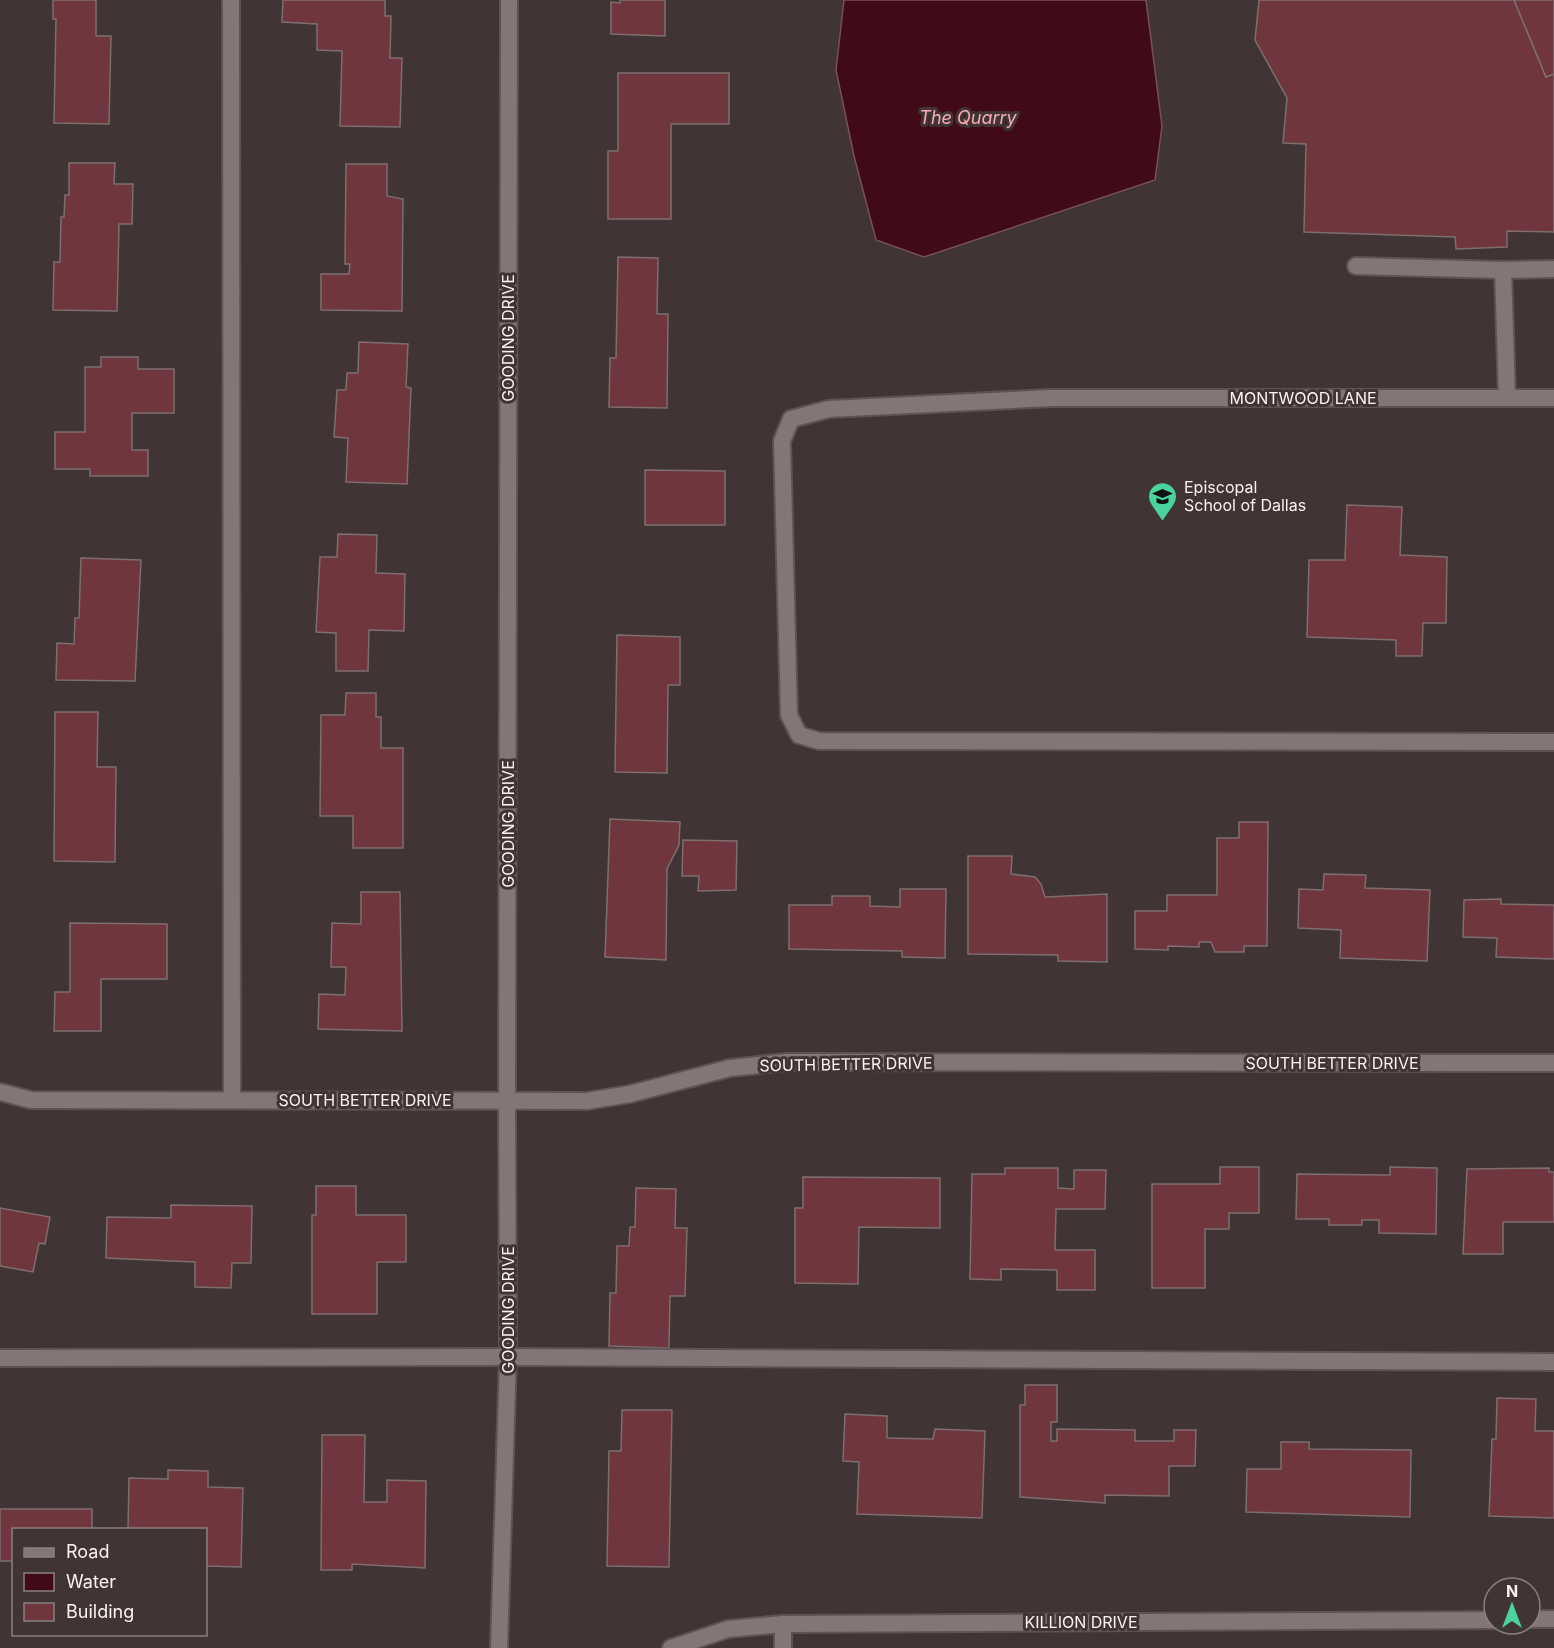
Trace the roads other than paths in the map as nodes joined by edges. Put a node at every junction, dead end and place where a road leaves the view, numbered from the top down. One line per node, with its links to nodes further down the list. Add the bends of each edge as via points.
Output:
1 (231, 0): 11 (street)
2 (509, 0): 12 (street, GOODING DRIVE)
3 (1356, 266): 5 (street)
4 (1554, 269): 5 (street)
5 (1503, 270): 6 (street)
6 (1507, 398): 7 (street, MONTWOOD LANE); 8 (street, MONTWOOD LANE, via 1051,398 830,409 791,419 782,441 789,715 799,735 819,741)
7 (1554, 398)
8 (1554, 742)
9 (1554, 1063): 12 (street, SOUTH BETTER DRIVE, via 787,1062 730,1068 587,1101)
10 (0, 1092): 11 (street, SOUTH BETTER DRIVE, via 31,1100)
11 (232, 1099): 12 (street, SOUTH BETTER DRIVE)
12 (507, 1101): 13 (street, GOODING DRIVE)
13 (508, 1356): 14 (street); 15 (street); 18 (street, GOODING DRIVE)
14 (0, 1358)
15 (1554, 1362)
16 (1482, 1620): 17 (street, KILLION DRIVE)
17 (783, 1624): 19 (street, KILLION DRIVE, via 728,1629); 20 (street)
18 (500, 1648)
19 (671, 1648)
20 (783, 1648)

